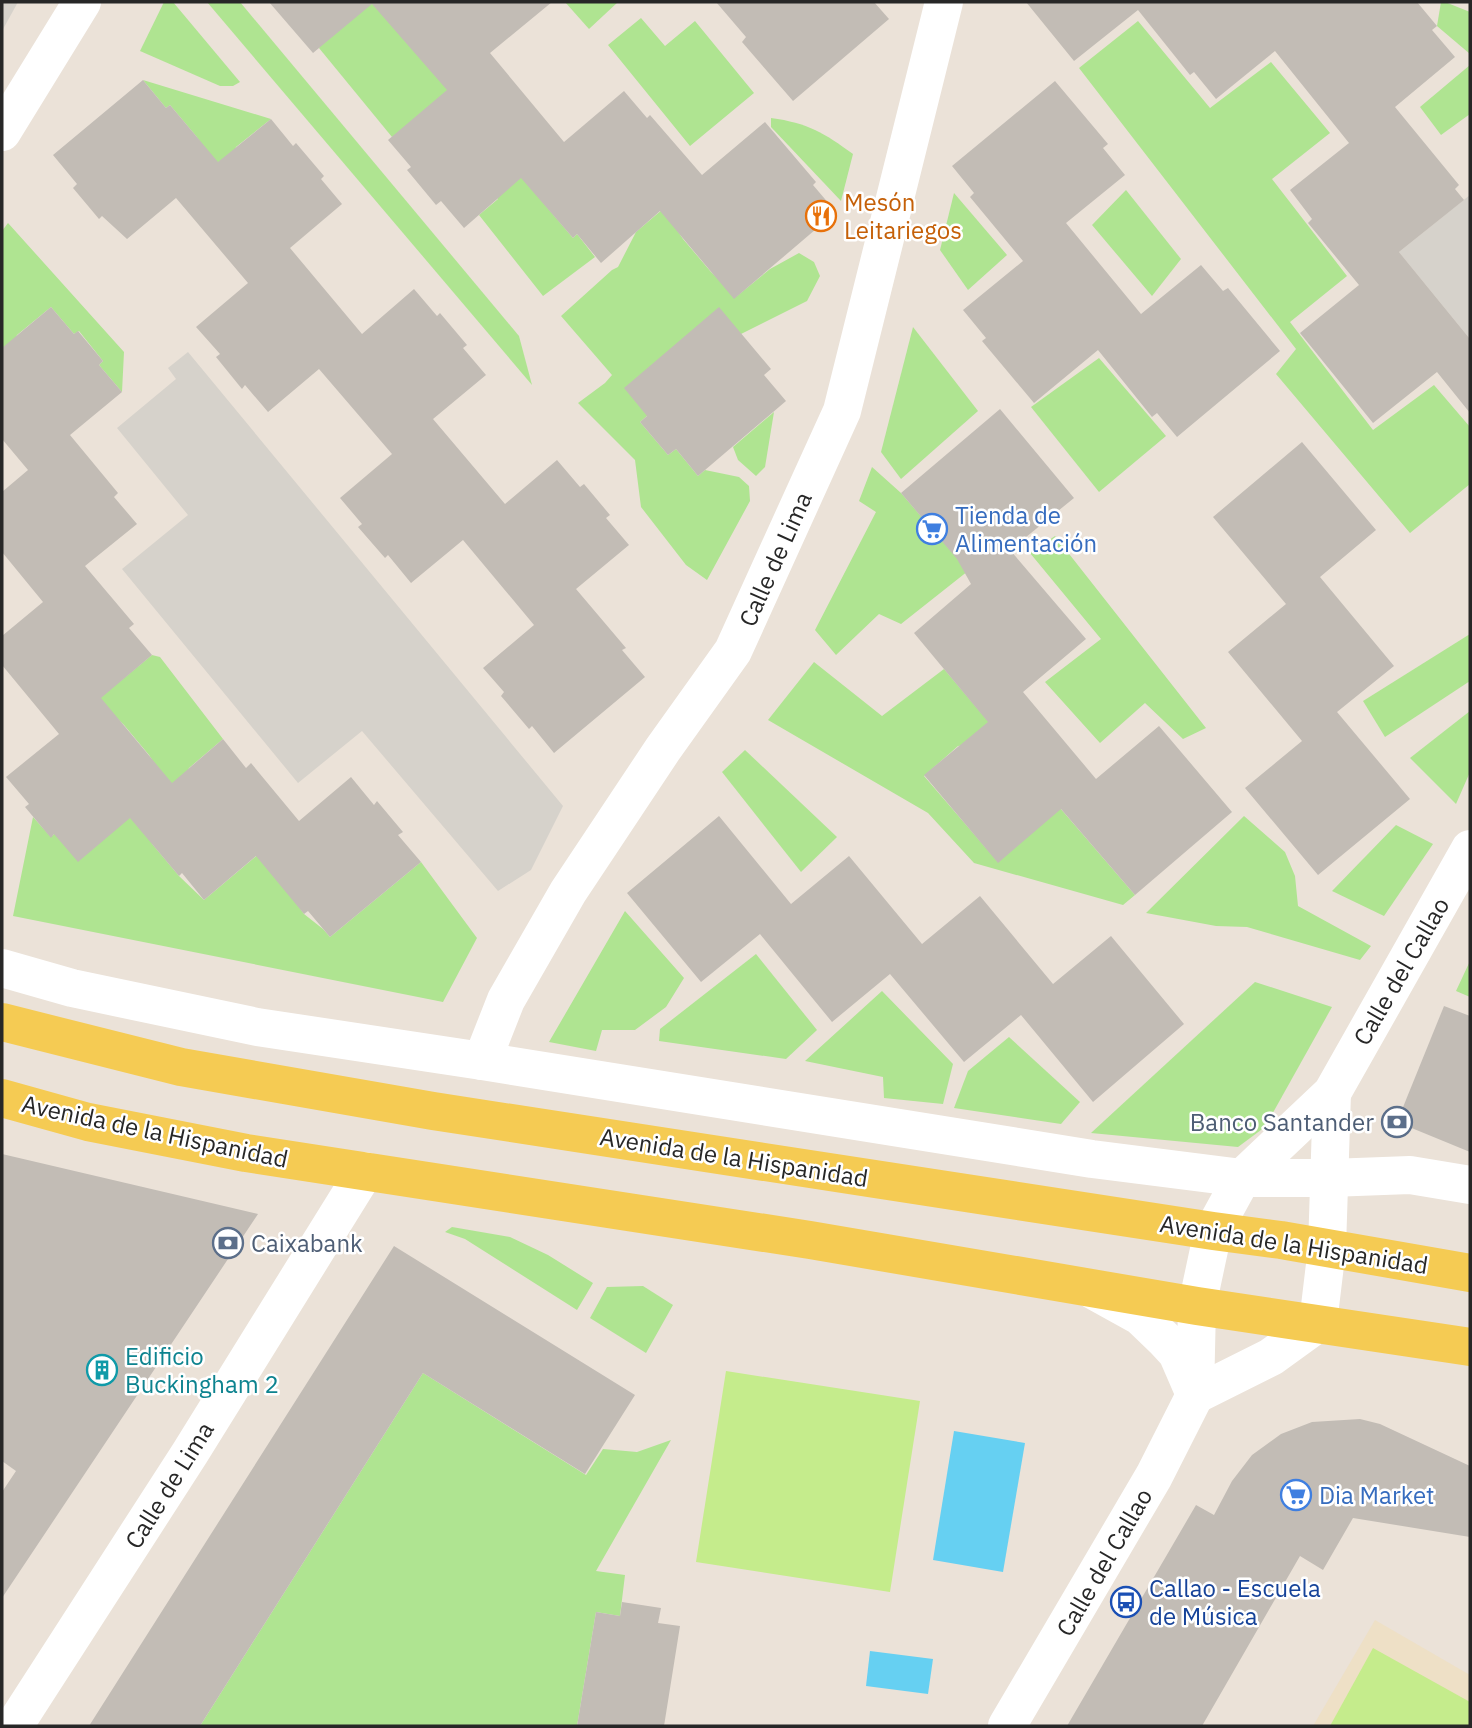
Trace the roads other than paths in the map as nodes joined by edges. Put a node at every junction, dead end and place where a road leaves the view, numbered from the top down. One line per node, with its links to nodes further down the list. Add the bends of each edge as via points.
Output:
1 (82, 2): 3 (street)
2 (944, 2): 7 (street, Calle de Lima, via 842,411 733,651 568,892 506,1000)
3 (2, 132)
4 (1470, 849): 8 (street, Calle del Callao)
5 (2, 968): 7 (street, via 72,988 257,1027)
6 (2, 1022): 14 (main road, Avenida de la Hispanidad, via 181,1067 433,1111)
7 (482, 1061): 11 (street, via 1092,1159)
8 (1332, 1093): 11 (street, Calle del Callao); 12 (street, Calle del Callao)
9 (2, 1098): 10 (main road, Avenida de la Hispanidad, via 88,1122)
10 (365, 1171): 17 (main road, Avenida de la Hispanidad); 22 (street, Calle de Lima)
11 (1242, 1178): 12 (street); 14 (street, Calle del Callao)
12 (1330, 1178): 13 (street, via 1410,1175); 15 (street, Calle del Callao)
13 (1470, 1185)
14 (1213, 1231): 15 (main road, Avenida de la Hispanidad); 18 (street, Calle del Callao)
15 (1327, 1248): 16 (main road, Avenida de la Hispanidad); 19 (street, Calle del Callao)
16 (1470, 1273)
17 (1089, 1288): 18 (main road, Avenida de la Hispanidad); 21 (street, via 1140,1316 1165,1340 1177,1353)
18 (1197, 1306): 19 (main road, Avenida de la Hispanidad); 21 (street, Calle del Callao)
19 (1318, 1323): 20 (main road, Avenida de la Hispanidad); 21 (street, via 1271,1357)
20 (1470, 1347)
21 (1195, 1395): 23 (street, Calle del Callao, via 1154,1476)
22 (14, 1726)
23 (1007, 1726)

